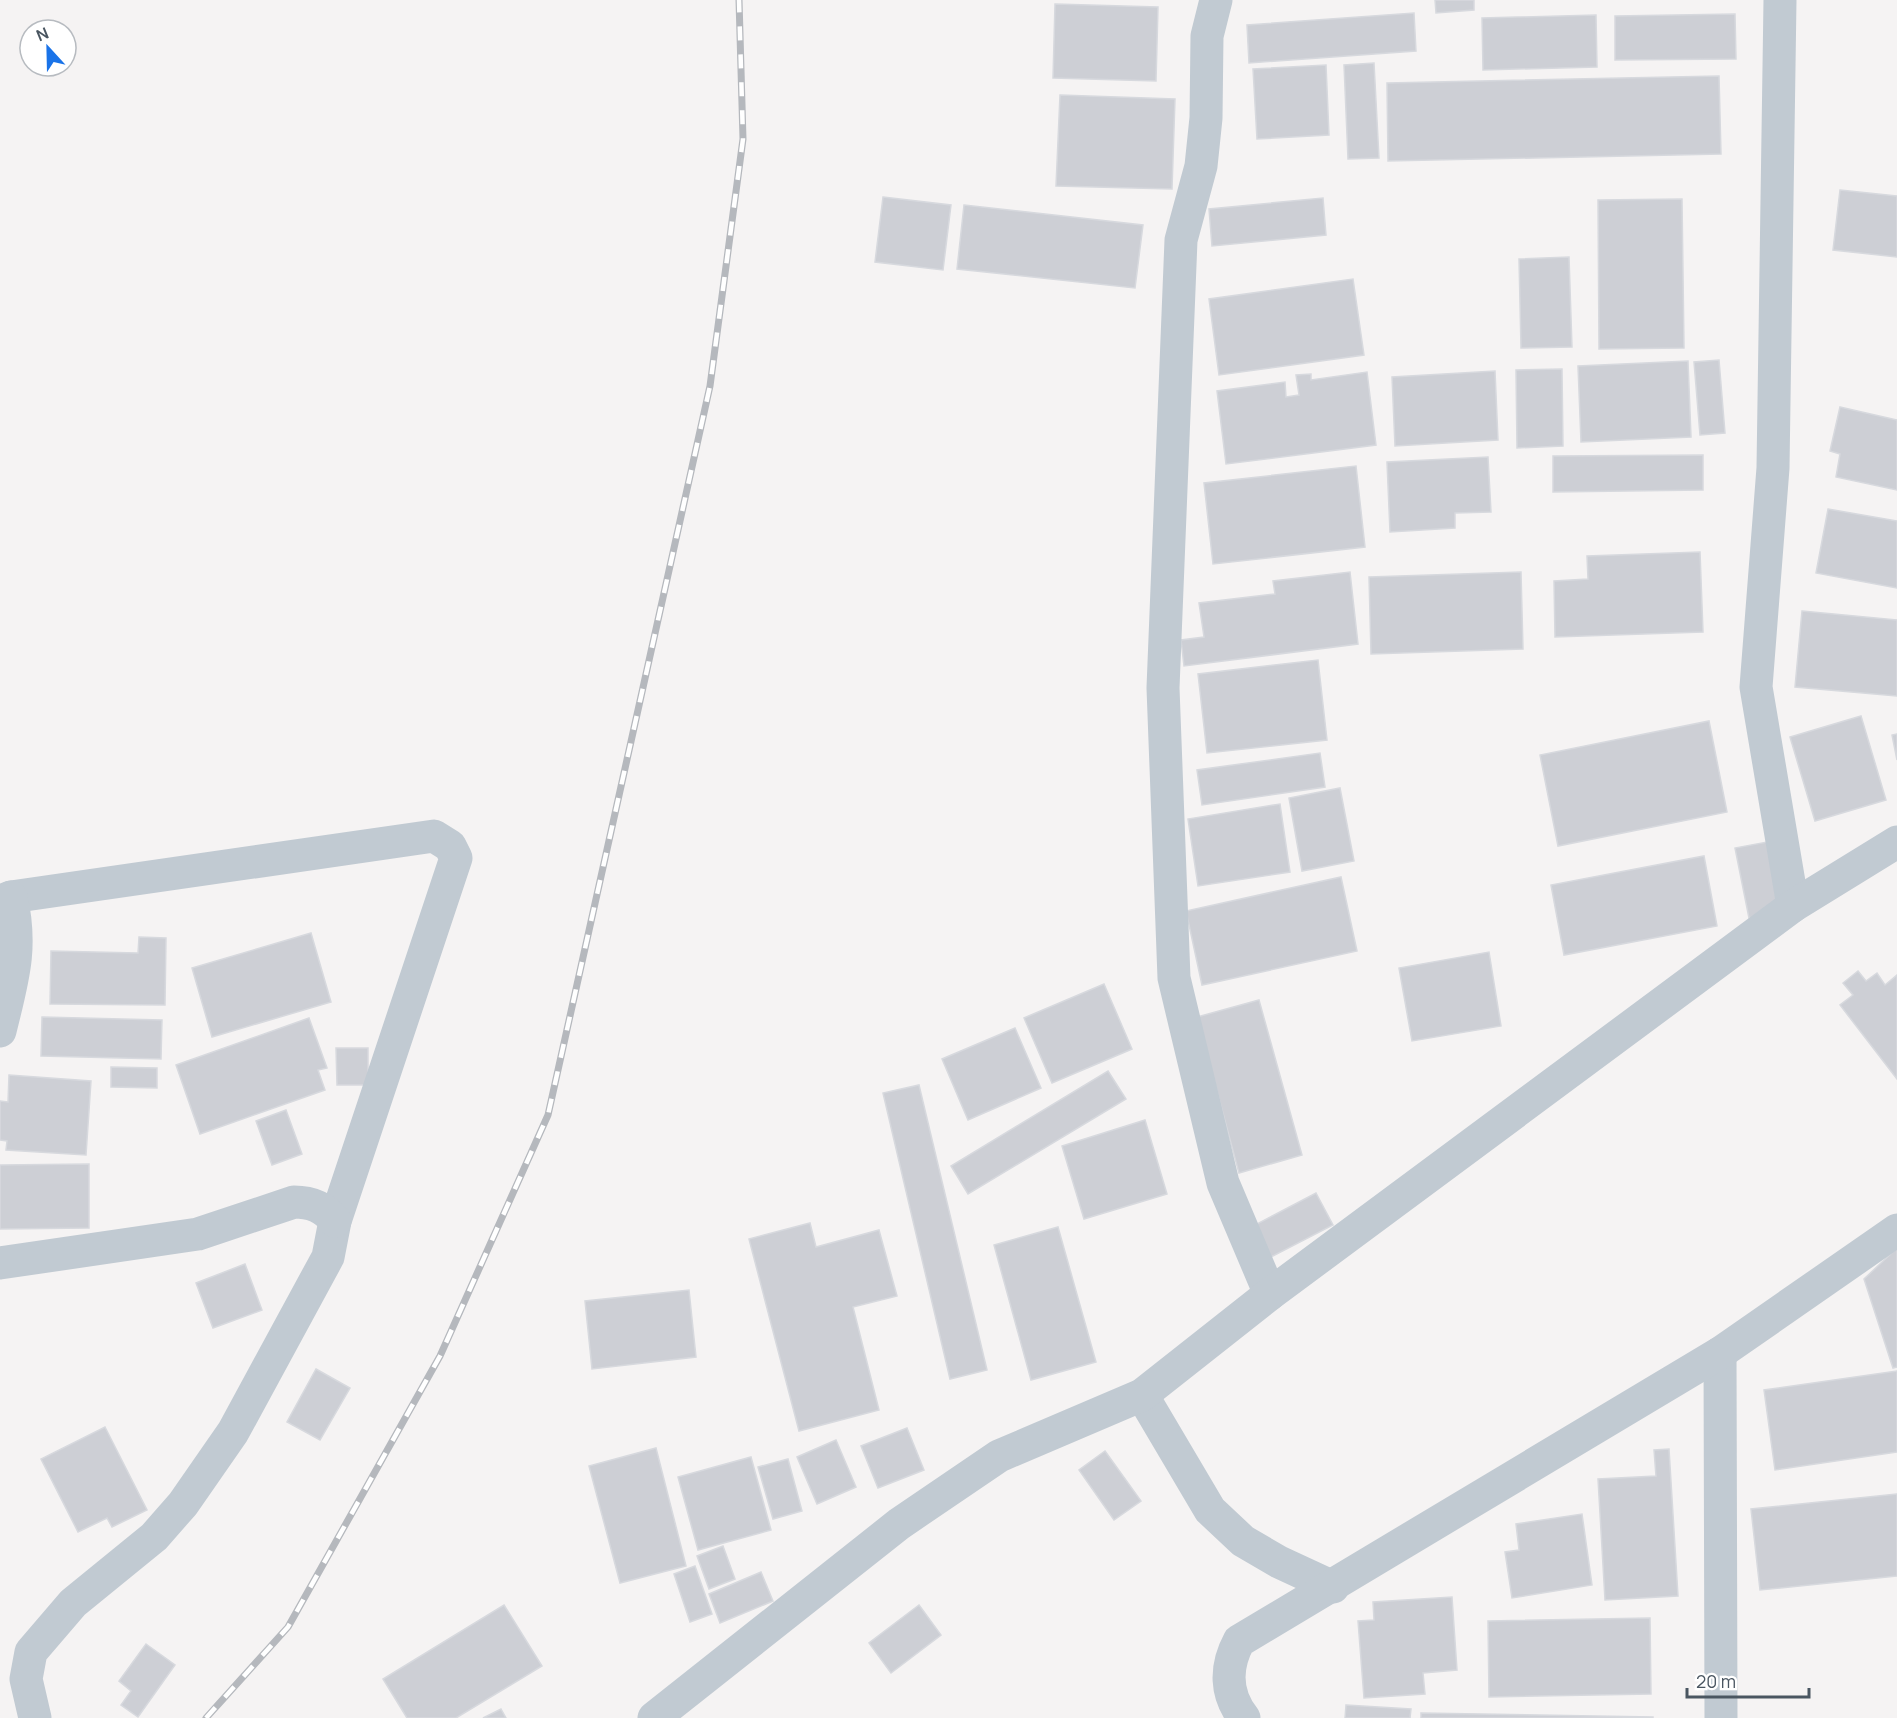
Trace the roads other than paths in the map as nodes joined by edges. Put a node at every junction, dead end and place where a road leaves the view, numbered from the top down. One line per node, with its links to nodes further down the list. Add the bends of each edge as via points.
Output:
1 (1216, 0): 10 (street, via 1207,36 1201,166 1181,240 1163,688 1174,978 1223,1183)
2 (1780, 0): 5 (street, via 1773,468 1756,687)
3 (1897, 842): 5 (street)
4 (5, 899): 6 (street, via 16,918 17,944); 7 (street, via 434,836 450,846 456,858)
5 (1793, 906): 10 (street)
6 (0, 1031)
7 (335, 1221): 9 (street, via 320,1207 294,1202 198,1234); 14 (street, via 328,1257 232,1432 183,1504 154,1537 73,1603 31,1652 26,1679)
8 (1897, 1230): 11 (street)
9 (0, 1263)
10 (1270, 1294): 12 (street)
11 (1720, 1353): 13 (street); 17 (street)
12 (1142, 1395): 13 (street, via 1210,1510 1243,1541); 15 (street, via 999,1456 899,1524)
13 (1333, 1587): 16 (street, via 1239,1641 1231,1656 1228,1679 1234,1705)
14 (35, 1718)
15 (654, 1718)
16 (1244, 1718)
17 (1721, 1718)

